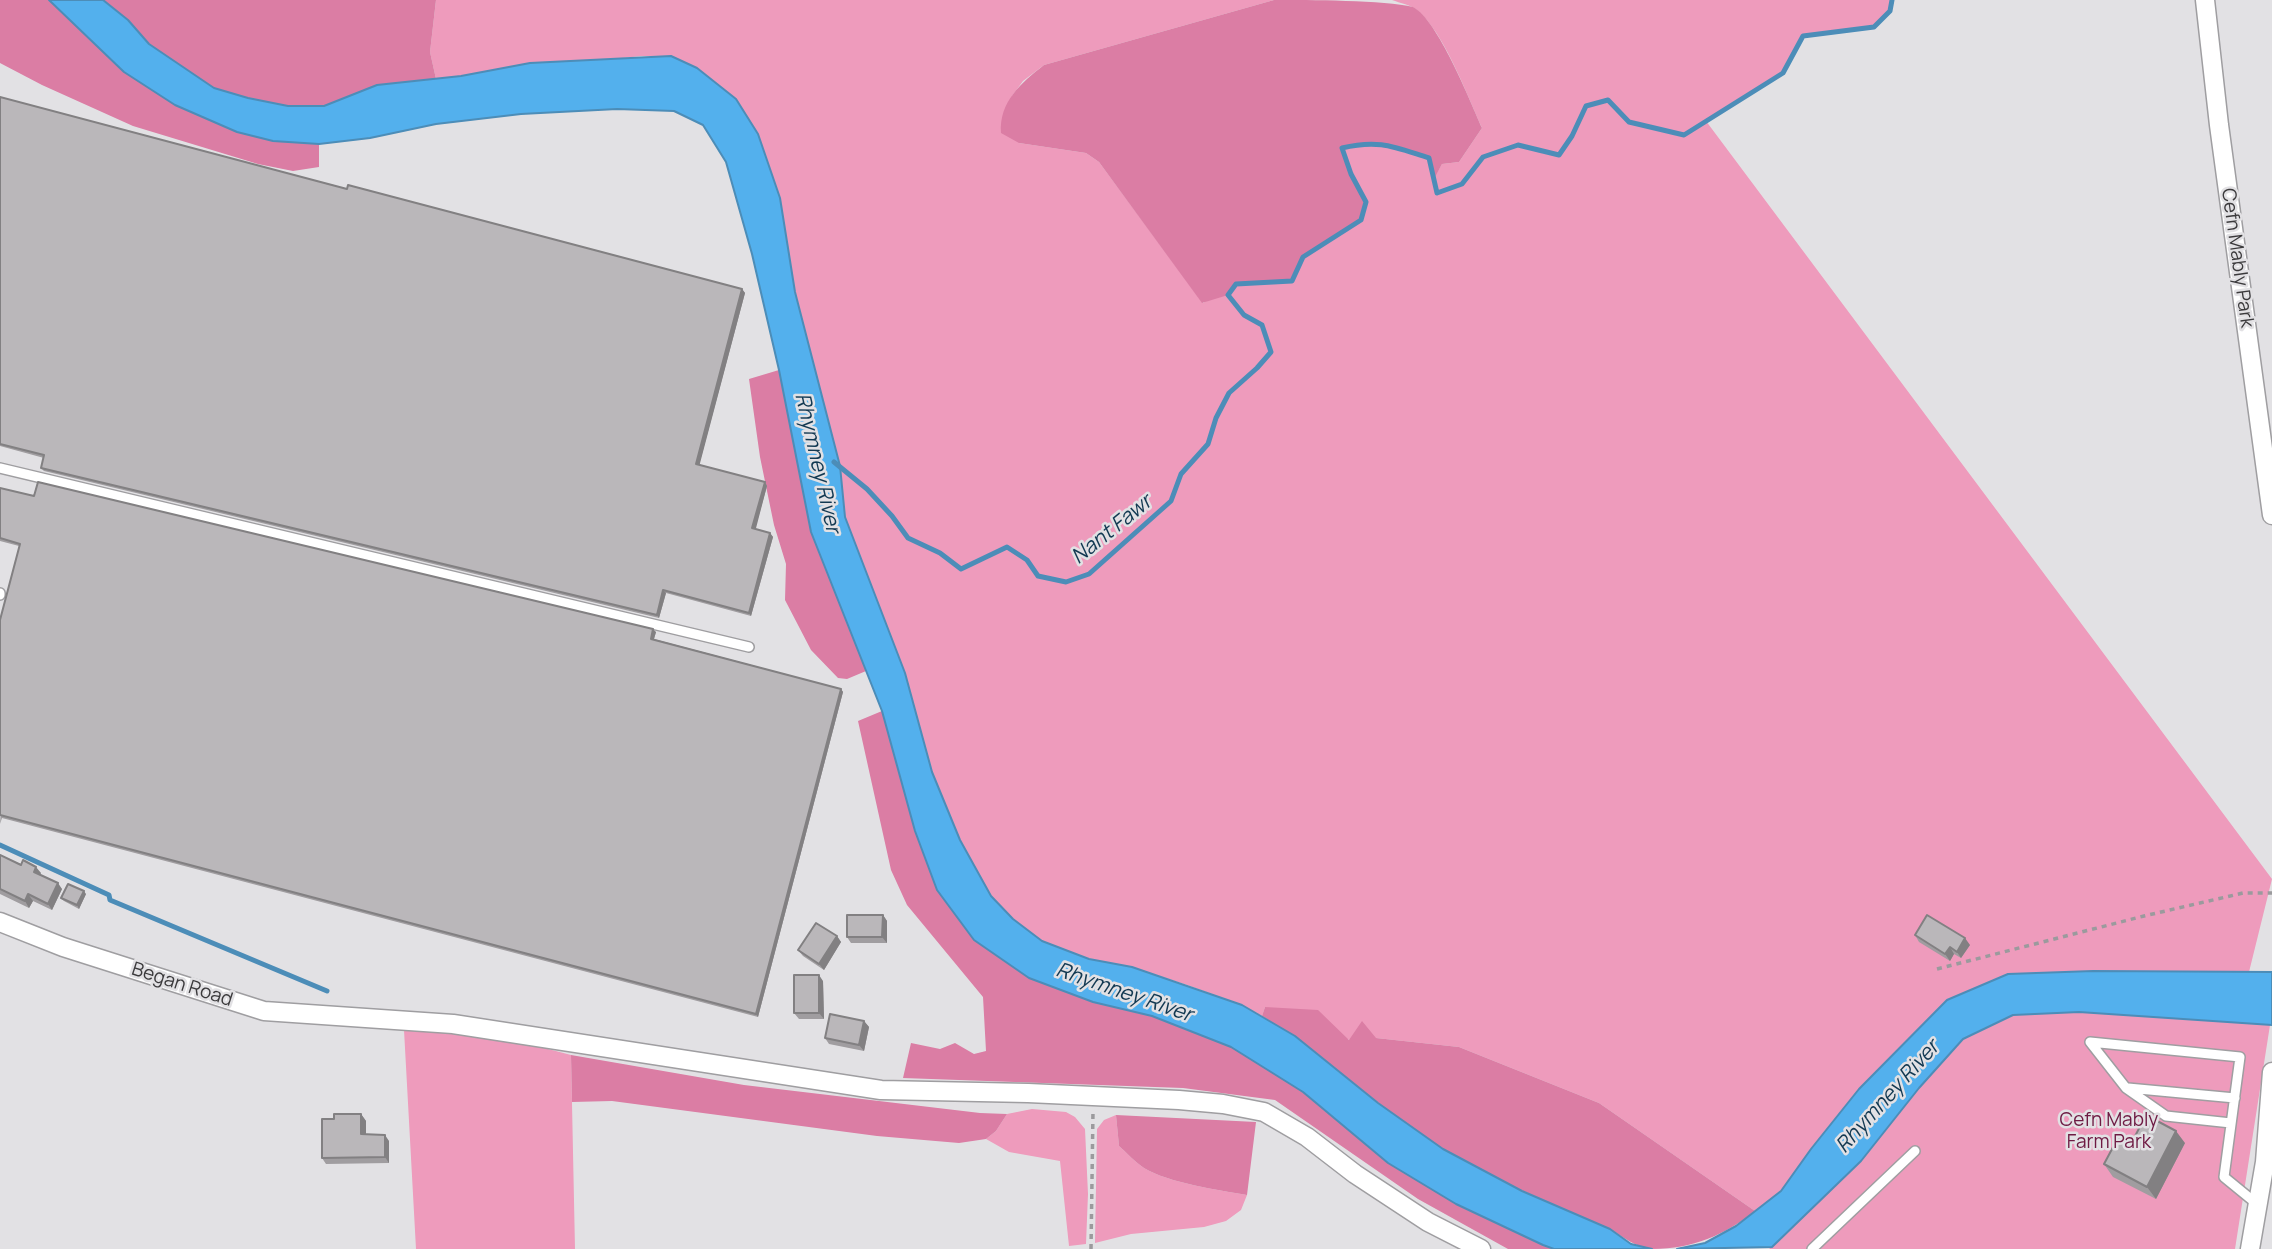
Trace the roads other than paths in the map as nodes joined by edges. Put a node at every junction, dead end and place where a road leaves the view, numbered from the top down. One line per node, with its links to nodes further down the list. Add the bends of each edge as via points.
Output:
1 (2205, 0): 3 (street, Cefn Mably Park)
2 (0, 468): 4 (lane)
3 (2272, 515)
4 (748, 647)
5 (0, 922): 12 (street, Began Road, via 63,947 264,1011 453,1024 881,1090 1212,1103 1264,1112 1428,1222)
6 (2272, 1072): 11 (street)
7 (2126, 1088): 8 (lane); 8 (lane, via 2090,1042 2240,1057); 9 (lane, via 2166,1116)
8 (2235, 1098): 9 (lane)
9 (2231, 1123): 11 (lane, via 2224,1177)
10 (1915, 1151): 13 (lane)
11 (2257, 1204): 14 (street)
12 (1481, 1249)
13 (1812, 1249)
14 (2250, 1249)

